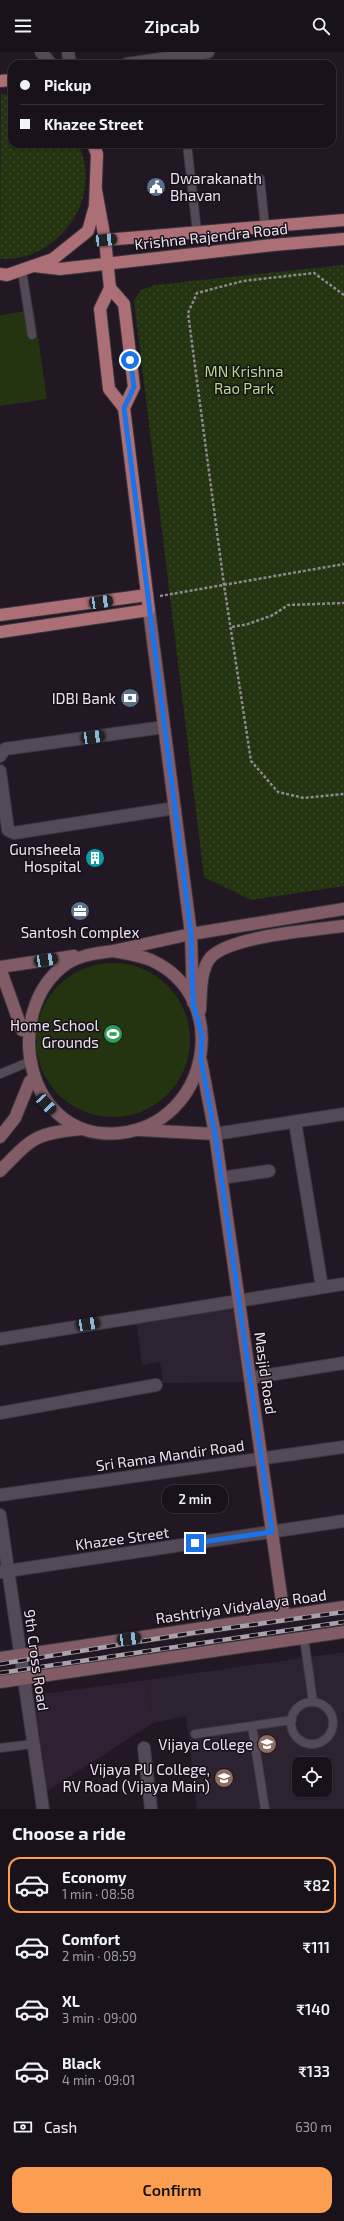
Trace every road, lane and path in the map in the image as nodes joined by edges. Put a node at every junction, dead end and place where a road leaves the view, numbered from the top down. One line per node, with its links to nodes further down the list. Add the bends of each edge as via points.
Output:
1 (41, 52): 3 (street)
2 (208, 52): 4 (street)
3 (48, 60)
4 (154, 60)
5 (94, 148): 8 (main road)
6 (187, 148): 11 (lane)
7 (260, 179): 10 (lane)
8 (96, 190): 13 (main road); 15 (main road, via 95,206 88,231 53,259)
9 (344, 220): 10 (main road, Krishna Rajendra Road)
10 (265, 226): 11 (main road, Krishna Rajendra Road)
11 (197, 232): 13 (main road, Krishna Rajendra Road)
12 (344, 239): 14 (main road, Krishna Rajendra Road)
13 (105, 240): 14 (main road)
14 (107, 264): 15 (main road, Krishna Rajendra Road, via 60,269); 18 (main road)
15 (34, 266): 16 (main road)
16 (22, 271): 17 (main road); 20 (lane)
17 (2, 275)
18 (110, 288): 21 (main road, via 100,309 109,389); 21 (main road, via 124,304 134,387)
19 (344, 295): 23 (path, via 314,273 243,281 197,293 188,313)
20 (32, 335)
21 (124, 408): 24 (main road)
22 (344, 564): 23 (path)
23 (224, 585): 24 (path); 28 (path)
24 (147, 597): 26 (main road); 27 (main road)
25 (344, 602): 28 (path, via 288,605 273,615)
26 (149, 610): 29 (main road); 30 (main road)
27 (0, 615)
28 (232, 627): 33 (path, via 251,761 278,792 304,798)
29 (0, 632)
30 (164, 727): 31 (street, via 5,749); 34 (main road)
31 (0, 756)
32 (0, 771): 34 (street, via 8,830 14,833)
33 (344, 794)
34 (175, 808): 37 (main road)
35 (344, 909): 37 (main road)
36 (344, 926): 42 (main road, via 238,943 220,950 211,957 204,969)
37 (191, 934): 38 (main road); 41 (main road)
38 (113, 951): 39 (main road); 41 (main road, via 151,960 168,971)
39 (92, 954): 40 (main road); 43 (main road, via 66,964 45,981 30,1004)
40 (0, 968): 43 (main road)
41 (193, 1003): 42 (main road)
42 (200, 1022): 44 (main road)
43 (22, 1030): 45 (main road)
44 (201, 1060): 51 (main road, via 195,1079 176,1106 155,1122); 52 (main road, Masjid Road)
45 (24, 1064): 46 (lane); 47 (main road)
46 (0, 1074)
47 (30, 1081): 50 (main road, via 39,1097 52,1111); 53 (main road, via 21,1107)
48 (344, 1114): 49 (street)
49 (295, 1122): 52 (street); 58 (street)
50 (84, 1129): 51 (main road, via 102,1133); 54 (main road, via 53,1132 26,1144)
51 (137, 1130): 52 (main road)
52 (215, 1134): 56 (main road, Masjid Road)
53 (0, 1137)
54 (0, 1171)
55 (269, 1171): 56 (street)
56 (221, 1178): 59 (main road, Masjid Road)
57 (344, 1284): 58 (street)
58 (322, 1287): 59 (street)
59 (239, 1300): 60 (street); 62 (main road, Masjid Road)
60 (0, 1338)
61 (344, 1363): 62 (street)
62 (250, 1378): 66 (main road, Masjid Road)
63 (156, 1386): 64 (street)
64 (0, 1413)
65 (344, 1446): 66 (street, Sri Rama Mandir Road)
66 (262, 1459): 67 (street, Sri Rama Mandir Road); 70 (main road, Masjid Road)
67 (0, 1495)
68 (0, 1515): 71 (street, 9th Cross Road)
69 (344, 1521): 70 (street, Khazee Street)
70 (272, 1532): 71 (street, Khazee Street); 73 (main road, Masjid Road)
71 (4, 1571): 76 (street, 9th Cross Road)
72 (344, 1607): 73 (main road, Rashtriya Vidyalaya Road)
73 (284, 1616): 76 (main road, Rashtriya Vidyalaya Road)
74 (344, 1632): 75 (main road)
75 (304, 1638): 78 (main road); 80 (lane)
76 (20, 1655): 77 (main road, Rashtriya Vidyalaya Road); 78 (street, 9th Cross Road)
77 (0, 1658)
78 (24, 1678): 79 (main road); 84 (street, 9th Cross Road)
79 (0, 1682)
80 (313, 1702): 81 (lane, via 300,1707); 81 (lane, via 326,1707 333,1720 326,1740 319,1743 304,1743 294,1733)
81 (292, 1720): 82 (lane)
82 (252, 1726): 83 (lane); 89 (lane)
83 (195, 1734)
84 (33, 1744): 85 (lane); 87 (street, 9th Cross Road)
85 (0, 1748)
86 (144, 1748): 88 (street)
87 (43, 1809)
88 (151, 1809)
89 (264, 1809)

